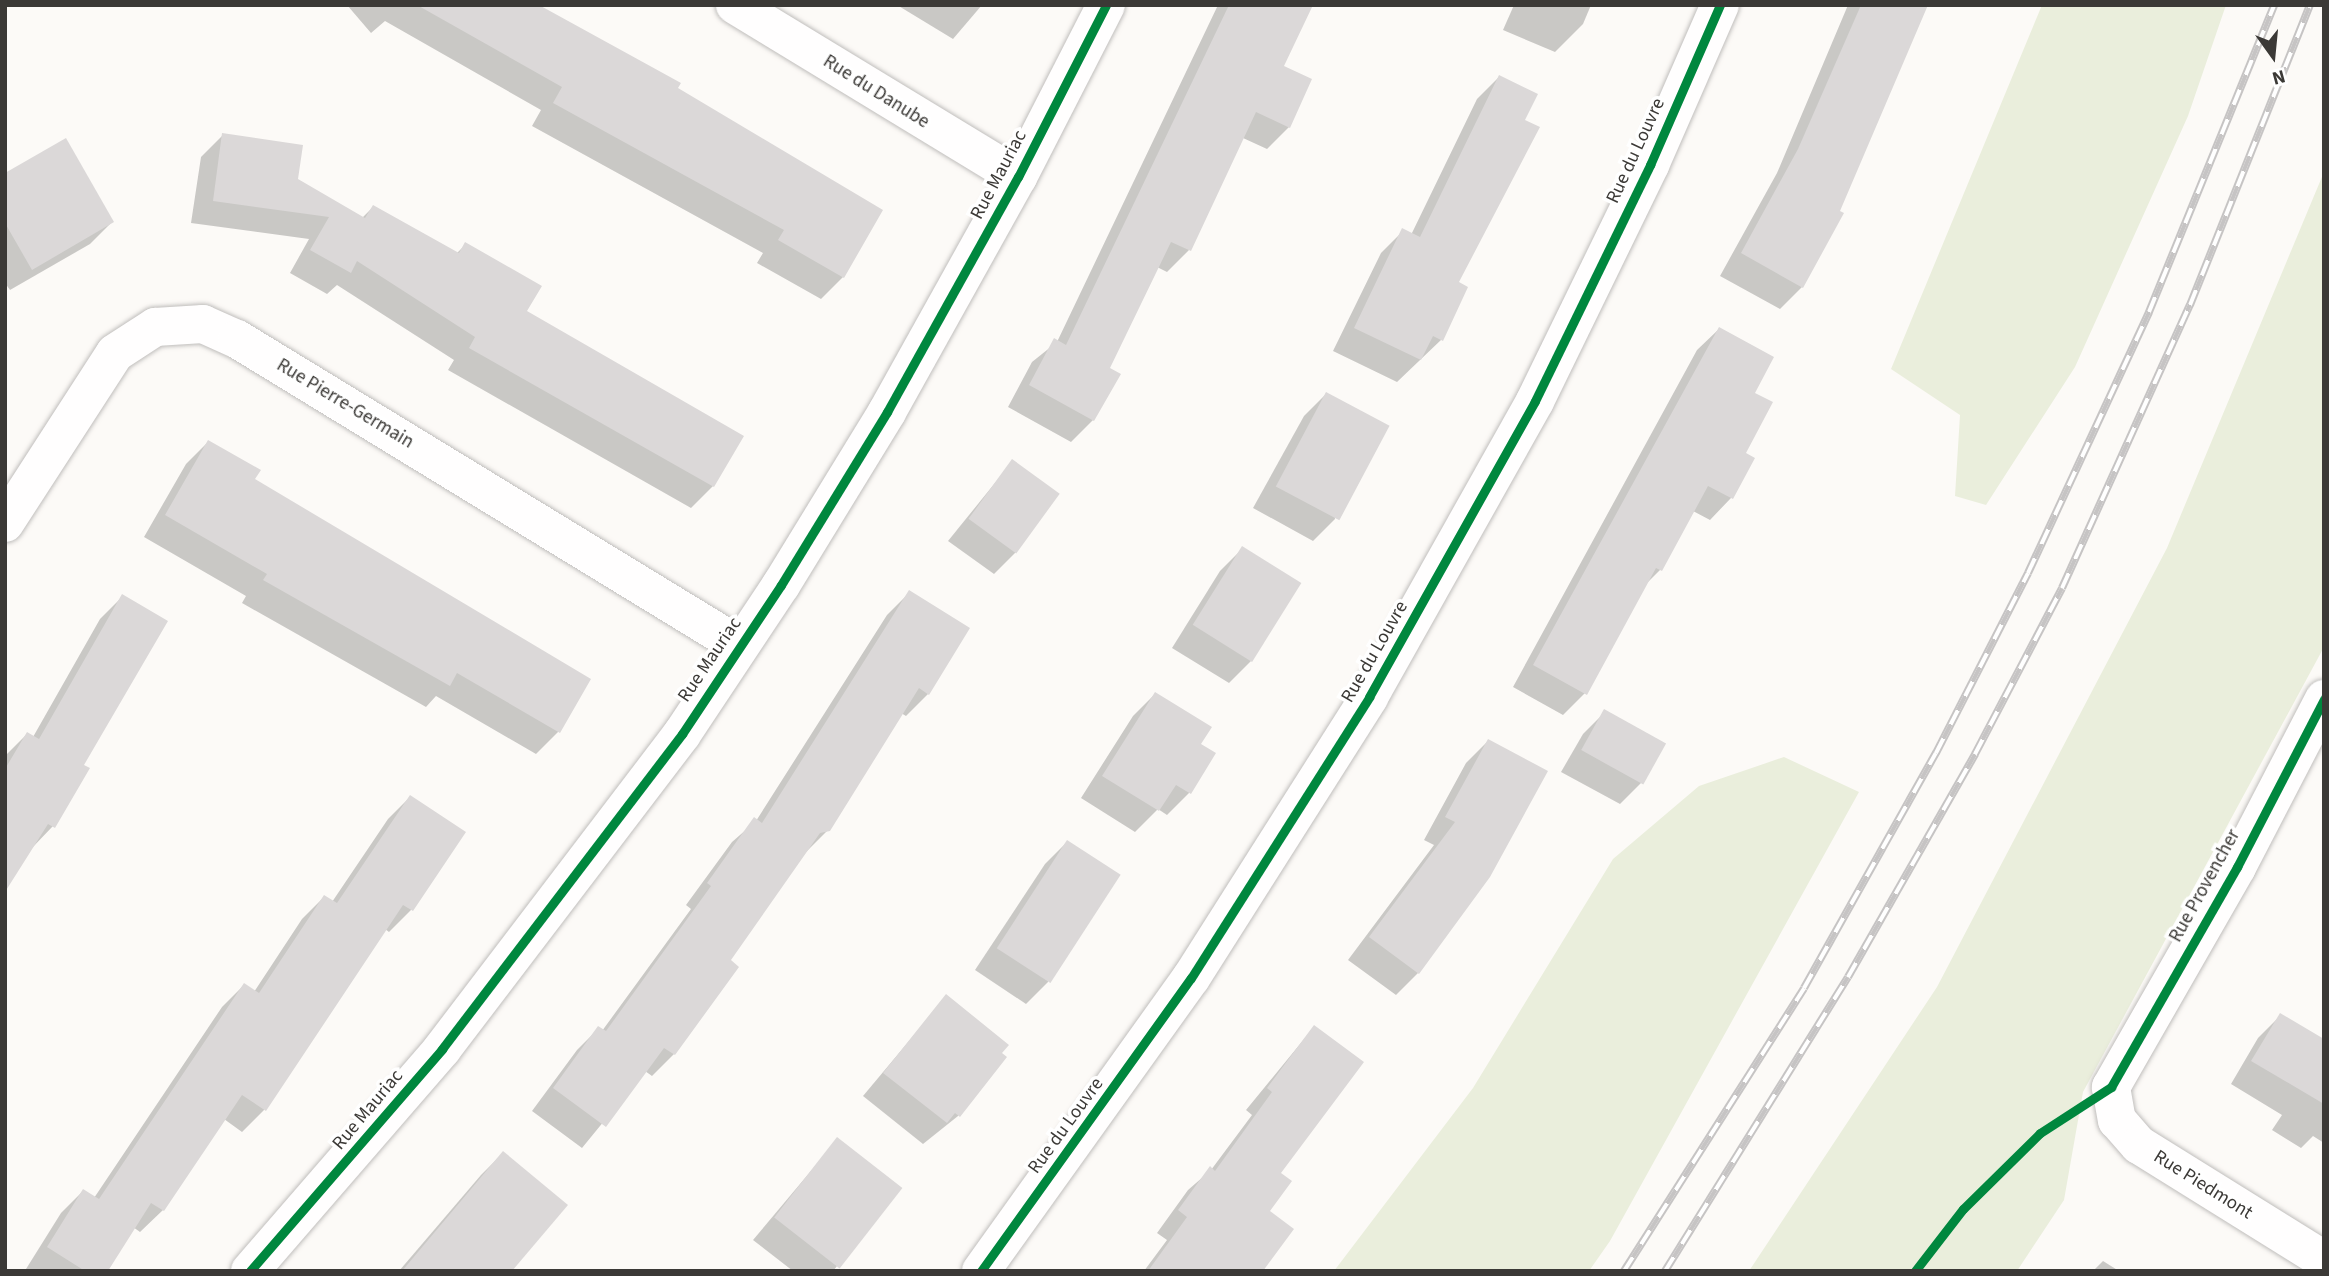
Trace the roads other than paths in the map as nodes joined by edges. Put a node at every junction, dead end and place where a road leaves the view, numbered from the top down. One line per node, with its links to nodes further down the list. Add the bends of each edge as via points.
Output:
1 (736, 5): 4 (street, Rue du Danube)
2 (1106, 5): 4 (street, Rue Mauriac)
3 (1720, 5): 11 (street, Rue du Louvre, via 1650,164 1535,401 1376,686 1191,978)
4 (1018, 177): 6 (street, Rue Mauriac, via 887,412)
5 (5, 523): 6 (street, Rue Pierre-Germain, via 114,354 155,327 203,324 237,339)
6 (740, 646): 10 (street, Rue Mauriac, via 682,734 500,976 368,1138)
7 (2324, 699): 8 (street, Rue Provencher, via 2237,867)
8 (2111, 1087): 9 (street, Rue Piedmont, via 2117,1120 2139,1145)
9 (2324, 1260)
10 (250, 1271)
11 (981, 1271)

